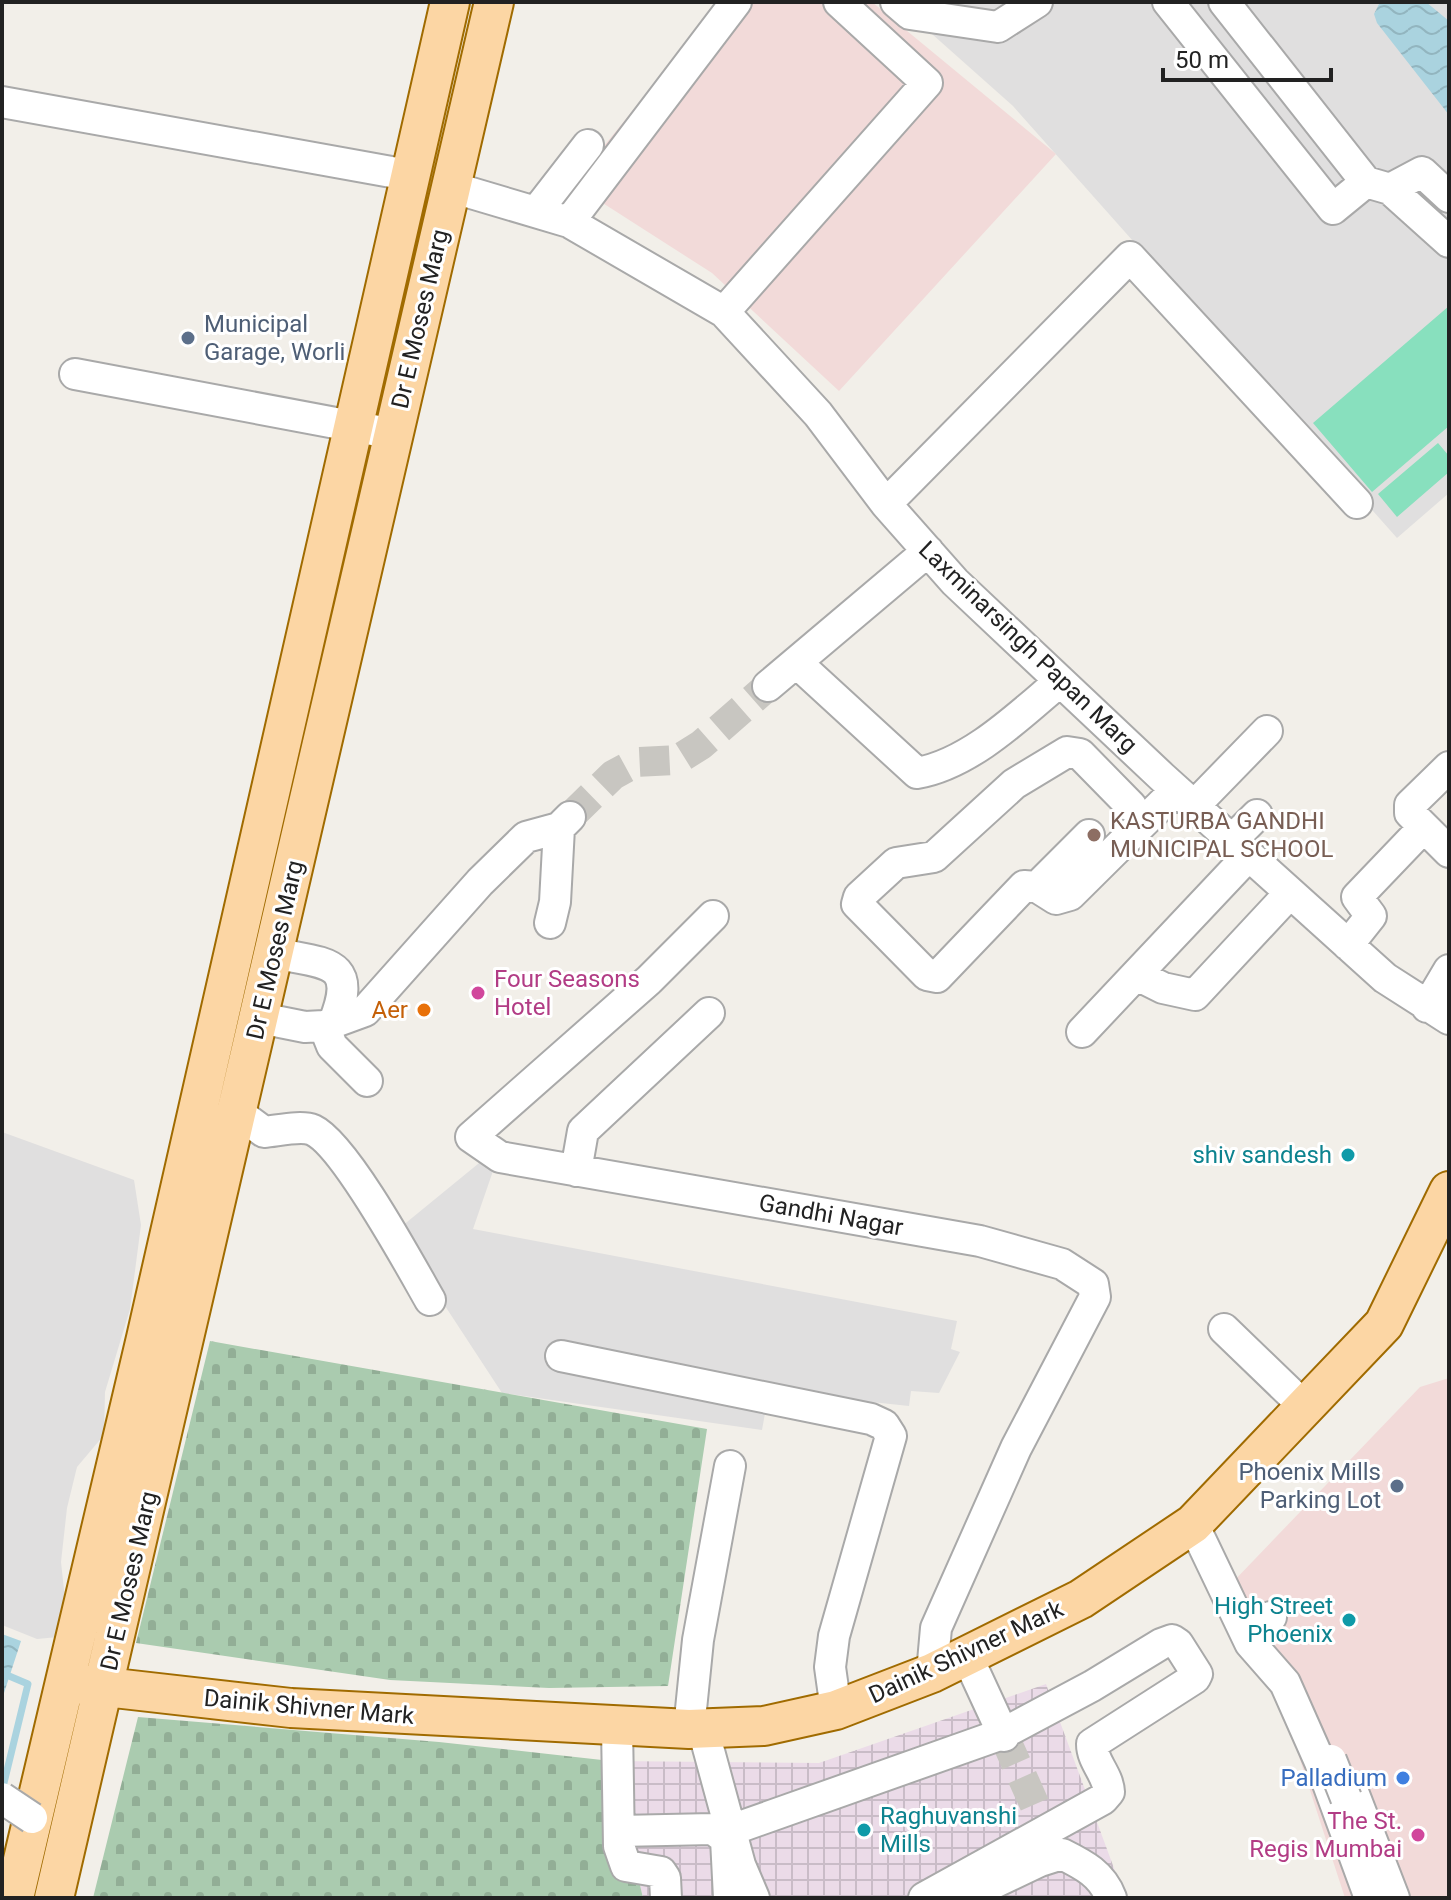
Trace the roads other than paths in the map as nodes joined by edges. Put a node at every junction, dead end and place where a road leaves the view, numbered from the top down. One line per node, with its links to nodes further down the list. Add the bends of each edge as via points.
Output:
1 (450, 2): 13 (main road, Dr E Moses Marg)
2 (494, 2): 15 (main road, Dr E Moses Marg)
3 (736, 2): 18 (street)
4 (839, 2): 20 (street, via 927,83)
5 (896, 2): 6 (street, via 910,14 998,27)
6 (1037, 2)
7 (1168, 2): 11 (street)
8 (1224, 2): 9 (street)
9 (1293, 89): 11 (street); 14 (street)
10 (2, 102): 13 (street)
11 (1259, 116): 14 (street, via 1333,209)
12 (588, 145): 17 (street)
13 (408, 175): 22 (main road, Dr E Moses Marg)
14 (1378, 185): 16 (street, via 1422,172); 19 (street)
15 (451, 187): 17 (street, Laxminarsingh Papan Marg); 23 (main road, Dr E Moses Marg)
16 (1449, 197)
17 (536, 212): 18 (street, Laxminarsingh Papan Marg)
18 (569, 222): 20 (street, Laxminarsingh Papan Marg)
19 (1449, 242)
20 (724, 312): 25 (street, Laxminarsingh Papan Marg, via 818,414)
21 (75, 374): 22 (street)
22 (352, 424): 23 (street); 32 (main road, Dr E Moses Marg)
23 (394, 434): 33 (main road, Dr E Moses Marg)
24 (1357, 503): 25 (street, via 1130,257)
25 (886, 504): 26 (street, Laxminarsingh Papan Marg)
26 (928, 551): 27 (street); 28 (street, Laxminarsingh Papan Marg)
27 (797, 663): 28 (street, via 917,773 935,770 969,751); 29 (street)
28 (1059, 682): 34 (street, Laxminarsingh Papan Marg, via 1103,740)
29 (768, 686)
30 (1267, 731): 34 (street)
31 (1449, 767): 36 (street, via 1410,805 1410,813)
32 (270, 779): 33 (main road); 59 (main road, Dr E Moses Marg)
33 (311, 791): 45 (main road, Dr E Moses Marg)
34 (1160, 793): 38 (street, Laxminarsingh Papan Marg); 40 (street, via 1070,895 1056,899); 40 (street, via 1067,752 1014,784 934,857 896,863 857,900 933,978 1024,886)
35 (1257, 815): 38 (street)
36 (1424, 827): 39 (street); 44 (street, via 1357,897 1371,916)
37 (1089, 835): 40 (street)
38 (1240, 848): 41 (street, Laxminarsingh Papan Marg); 47 (street)
39 (1449, 852)
40 (1037, 887)
41 (1290, 893): 44 (street, Laxminarsingh Papan Marg); 47 (street, via 1195,995)
42 (713, 916): 55 (street, Gandhi Nagar, via 649,980 471,1137 500,1157)
43 (550, 923): 51 (street, via 565,822 526,837 373,1004)
44 (1348, 945): 49 (street, Laxminarsingh Papan Marg, via 1385,978)
45 (274, 953): 50 (main road, Dr E Moses Marg); 51 (street, via 338,972 344,996)
46 (1449, 970): 49 (street)
47 (1137, 975): 52 (street)
48 (709, 1013): 55 (street, via 583,1131)
49 (1438, 1013)
50 (260, 1018): 51 (street, via 305,1027); 54 (main road, Dr E Moses Marg)
51 (329, 1024): 53 (street, via 332,1046)
52 (1082, 1032)
53 (367, 1081)
54 (237, 1112): 57 (street, via 264,1132 311,1128 329,1142 393,1232); 60 (main road, Dr E Moses Marg)
55 (576, 1171): 67 (street, Gandhi Nagar, via 980,1241 1062,1264 1093,1284 1095,1297 1016,1448 936,1628)
56 (1449, 1191): 62 (main road, Dainik Shivner Mark, via 1384,1324)
57 (430, 1300)
58 (1224, 1329): 62 (street)
59 (146, 1338): 60 (main road); 68 (main road, Dr E Moses Marg)
60 (183, 1348): 69 (main road, Dr E Moses Marg)
61 (561, 1356): 70 (street, via 884,1425 891,1436 834,1636 830,1667)
62 (1307, 1409): 64 (main road, Dainik Shivner Mark)
63 (730, 1466): 72 (street, via 698,1640)
64 (1193, 1524): 65 (street); 66 (main road, Dainik Shivner Mark, via 1081,1599)
65 (1261, 1629): 74 (street); 88 (street, bridge, via 1296,1675)
66 (967, 1656): 67 (main road, Dainik Shivner Mark); 73 (street)
67 (932, 1673): 70 (main road, Dainik Shivner Mark)
68 (62, 1682): 69 (main road, Dainik Shivner Mark); 75 (main road, Dr E Moses Marg)
69 (104, 1688): 71 (main road, Dainik Shivner Mark, via 291,1708); 76 (main road, Dr E Moses Marg)
70 (836, 1710): 72 (main road, Dainik Shivner Mark, via 764,1726)
71 (617, 1727): 72 (main road, Dainik Shivner Mark); 78 (street)
72 (696, 1729): 77 (street)
73 (1003, 1735): 77 (street); 84 (street, via 1172,1640 1197,1674 1191,1683 1095,1740 1093,1754 1109,1792 1082,1811 1043,1824)
74 (1320, 1762): 87 (street); 89 (street, via 1353,1792)
75 (17, 1808): 76 (street); 79 (main road, Dr E Moses Marg)
76 (71, 1829): 80 (main road, Dr E Moses Marg)
77 (731, 1830): 83 (street)
78 (619, 1831): 81 (street, via 626,1866 661,1872); 82 (street, via 722,1833)
79 (10, 1894): 80 (street)
80 (54, 1898)
81 (666, 1898)
82 (729, 1898)
83 (754, 1898)
84 (924, 1898)
85 (962, 1898): 86 (street, via 1062,1854 1105,1883)
86 (1111, 1898)
87 (1370, 1898)
88 (1387, 1898)
89 (1394, 1898)

